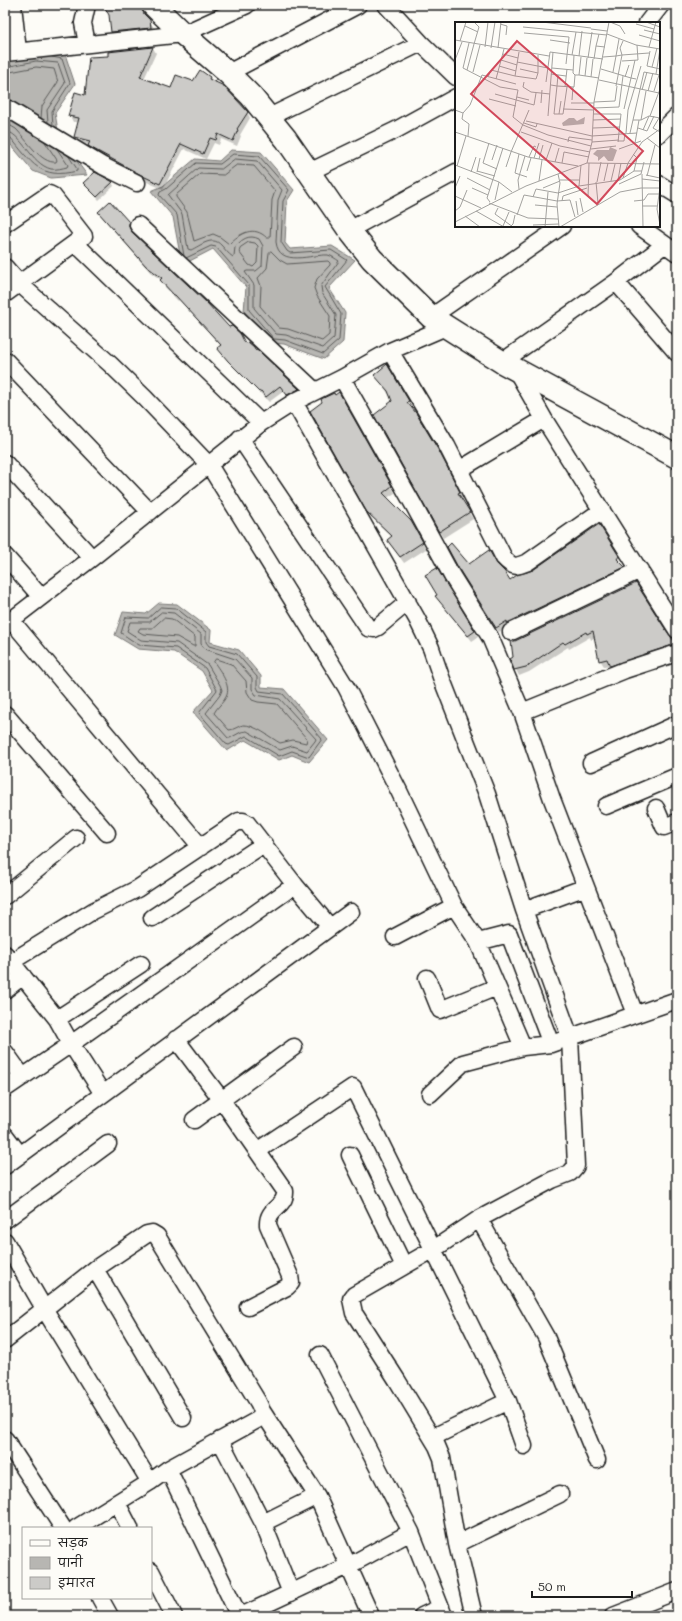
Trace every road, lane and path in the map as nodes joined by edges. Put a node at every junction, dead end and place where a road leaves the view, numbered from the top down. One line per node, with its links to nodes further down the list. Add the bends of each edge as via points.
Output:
1 (13, 5): 12 (street)
2 (87, 5): 11 (street, via 83,23)
3 (153, 5): 9 (street)
4 (247, 5): 9 (street)
5 (358, 5): 13 (street)
6 (386, 5): 10 (street)
7 (661, 5): 8 (street)
8 (648, 22)
9 (183, 34): 11 (street); 13 (street)
10 (421, 43): 14 (street); 18 (street)
11 (87, 44): 12 (street)
12 (12, 52)
13 (228, 74): 18 (street)
14 (455, 76)
15 (455, 98): 20 (street, via 396,130)
16 (5, 107): 22 (street, via 103,166)
17 (677, 116): 19 (street)
18 (269, 117): 20 (street)
19 (660, 133)
20 (309, 172): 29 (street)
21 (455, 173): 29 (street)
22 (137, 183)
23 (660, 185): 24 (street)
24 (677, 195)
25 (5, 224): 30 (street, via 49,194)
26 (138, 225): 42 (street)
27 (561, 227): 36 (street)
28 (640, 227): 31 (street)
29 (349, 230): 36 (street, via 372,259)
30 (84, 237): 34 (street); 45 (street)
31 (671, 249): 33 (street)
32 (5, 267): 34 (street)
33 (616, 282): 38 (street); 40 (street)
34 (20, 284): 35 (street); 49 (street, via 110,364)
35 (5, 294)
36 (438, 322): 37 (street); 40 (street)
37 (390, 352): 41 (street); 50 (street)
38 (677, 352)
39 (5, 360): 52 (street)
40 (509, 366): 44 (street); 47 (street)
41 (342, 378): 42 (street); 62 (street, via 452,576 490,637)
42 (315, 392): 43 (street)
43 (294, 402): 45 (street); 57 (street)
44 (544, 419): 50 (street); 51 (street)
45 (261, 423): 46 (street)
46 (240, 438): 49 (street); 57 (street, via 368,628 378,627)
47 (677, 457)
48 (5, 463): 54 (street)
49 (209, 465): 52 (street); 77 (street, via 346,687 400,791)
50 (459, 470): 51 (street, via 504,558 510,564 518,566 528,562)
51 (602, 510): 55 (street)
52 (150, 512): 54 (street)
53 (5, 556): 56 (street)
54 (92, 558): 56 (street)
55 (640, 570): 59 (street); 60 (street)
56 (42, 597): 58 (street)
57 (408, 602): 78 (street, via 431,648 487,794)
58 (8, 623): 73 (street)
59 (677, 630)
60 (511, 632)
61 (677, 653): 62 (street, via 625,670)
62 (522, 712): 75 (street)
63 (5, 714): 70 (street)
64 (677, 724): 65 (street)
65 (591, 763)
66 (677, 776): 67 (street)
67 (606, 806)
68 (656, 808): 69 (street, via 664,827)
69 (677, 822)
70 (107, 833)
71 (76, 838): 76 (street)
72 (264, 844): 73 (street, via 243,821 234,823); 74 (street); 80 (street)
73 (201, 847): 84 (street, via 137,889)
74 (295, 885): 81 (street); 95 (street)
75 (586, 888): 78 (street); 91 (street)
76 (5, 896)
77 (454, 906): 82 (street); 83 (street)
78 (524, 910): 93 (street)
79 (351, 912): 81 (street)
80 (152, 918)
81 (330, 927): 94 (street)
82 (395, 937)
83 (478, 942): 88 (street); 96 (street, via 509,934)
84 (8, 958): 86 (street)
85 (141, 964): 92 (street)
86 (23, 976): 89 (street); 92 (street)
87 (427, 978): 88 (street, via 440,1010)
88 (497, 987): 98 (street)
89 (5, 990)
90 (677, 1000): 91 (street)
91 (635, 1014): 93 (street)
92 (57, 1019): 95 (street)
93 (570, 1037): 96 (street); 113 (street, via 576,1166 570,1173 552,1180)
94 (176, 1039): 102 (street); 104 (street)
95 (71, 1044): 100 (street); 102 (street)
96 (551, 1044): 98 (street)
97 (294, 1046): 104 (street)
98 (523, 1047): 103 (street, via 463,1063)
99 (5, 1052): 100 (street)
100 (23, 1077): 101 (street)
101 (5, 1089)
102 (103, 1094): 110 (street)
103 (430, 1094)
104 (221, 1099): 105 (street); 108 (street)
105 (194, 1120)
106 (5, 1135): 110 (street)
107 (108, 1144): 112 (street)
108 (257, 1151): 115 (street, via 353,1087); 118 (street, via 285,1191 286,1197 272,1211 268,1225 291,1283)
109 (350, 1155): 116 (street)
110 (20, 1156): 111 (street)
111 (5, 1166)
112 (5, 1220)
113 (479, 1220): 115 (street); 129 (street, via 546,1336)
114 (5, 1241): 119 (street)
115 (434, 1249): 116 (street); 122 (street)
116 (404, 1266): 125 (street, via 354,1295 351,1306)
117 (96, 1269): 119 (street); 123 (street, via 147,1234 157,1236); 124 (street)
118 (248, 1307)
119 (45, 1310): 120 (street); 131 (street)
120 (5, 1340)
121 (320, 1355): 139 (street)
122 (508, 1400): 125 (street); 128 (street)
123 (262, 1411): 127 (street, via 259,1419); 133 (street)
124 (184, 1418)
125 (433, 1437): 140 (street, via 442,1458)
126 (5, 1439): 136 (street)
127 (220, 1440): 130 (street); 135 (street)
128 (524, 1446)
129 (597, 1460)
130 (168, 1469): 131 (street); 149 (street)
131 (150, 1482): 134 (street)
132 (560, 1494): 140 (street)
133 (317, 1496): 135 (street); 141 (street)
134 (117, 1503): 137 (street); 138 (street)
135 (263, 1523): 144 (street)
136 (62, 1527)
137 (78, 1527)
138 (129, 1527)
139 (411, 1532): 141 (street); 146 (street)
140 (457, 1544): 152 (street)
141 (348, 1566): 144 (street); 150 (street)
142 (152, 1573): 148 (street)
143 (677, 1591): 153 (street)
144 (291, 1593): 149 (street)
145 (101, 1599): 147 (street)
146 (443, 1611): 151 (street)
147 (110, 1616)
148 (174, 1616)
149 (240, 1616)
150 (371, 1616)
151 (422, 1616)
152 (474, 1616)
153 (612, 1616)

